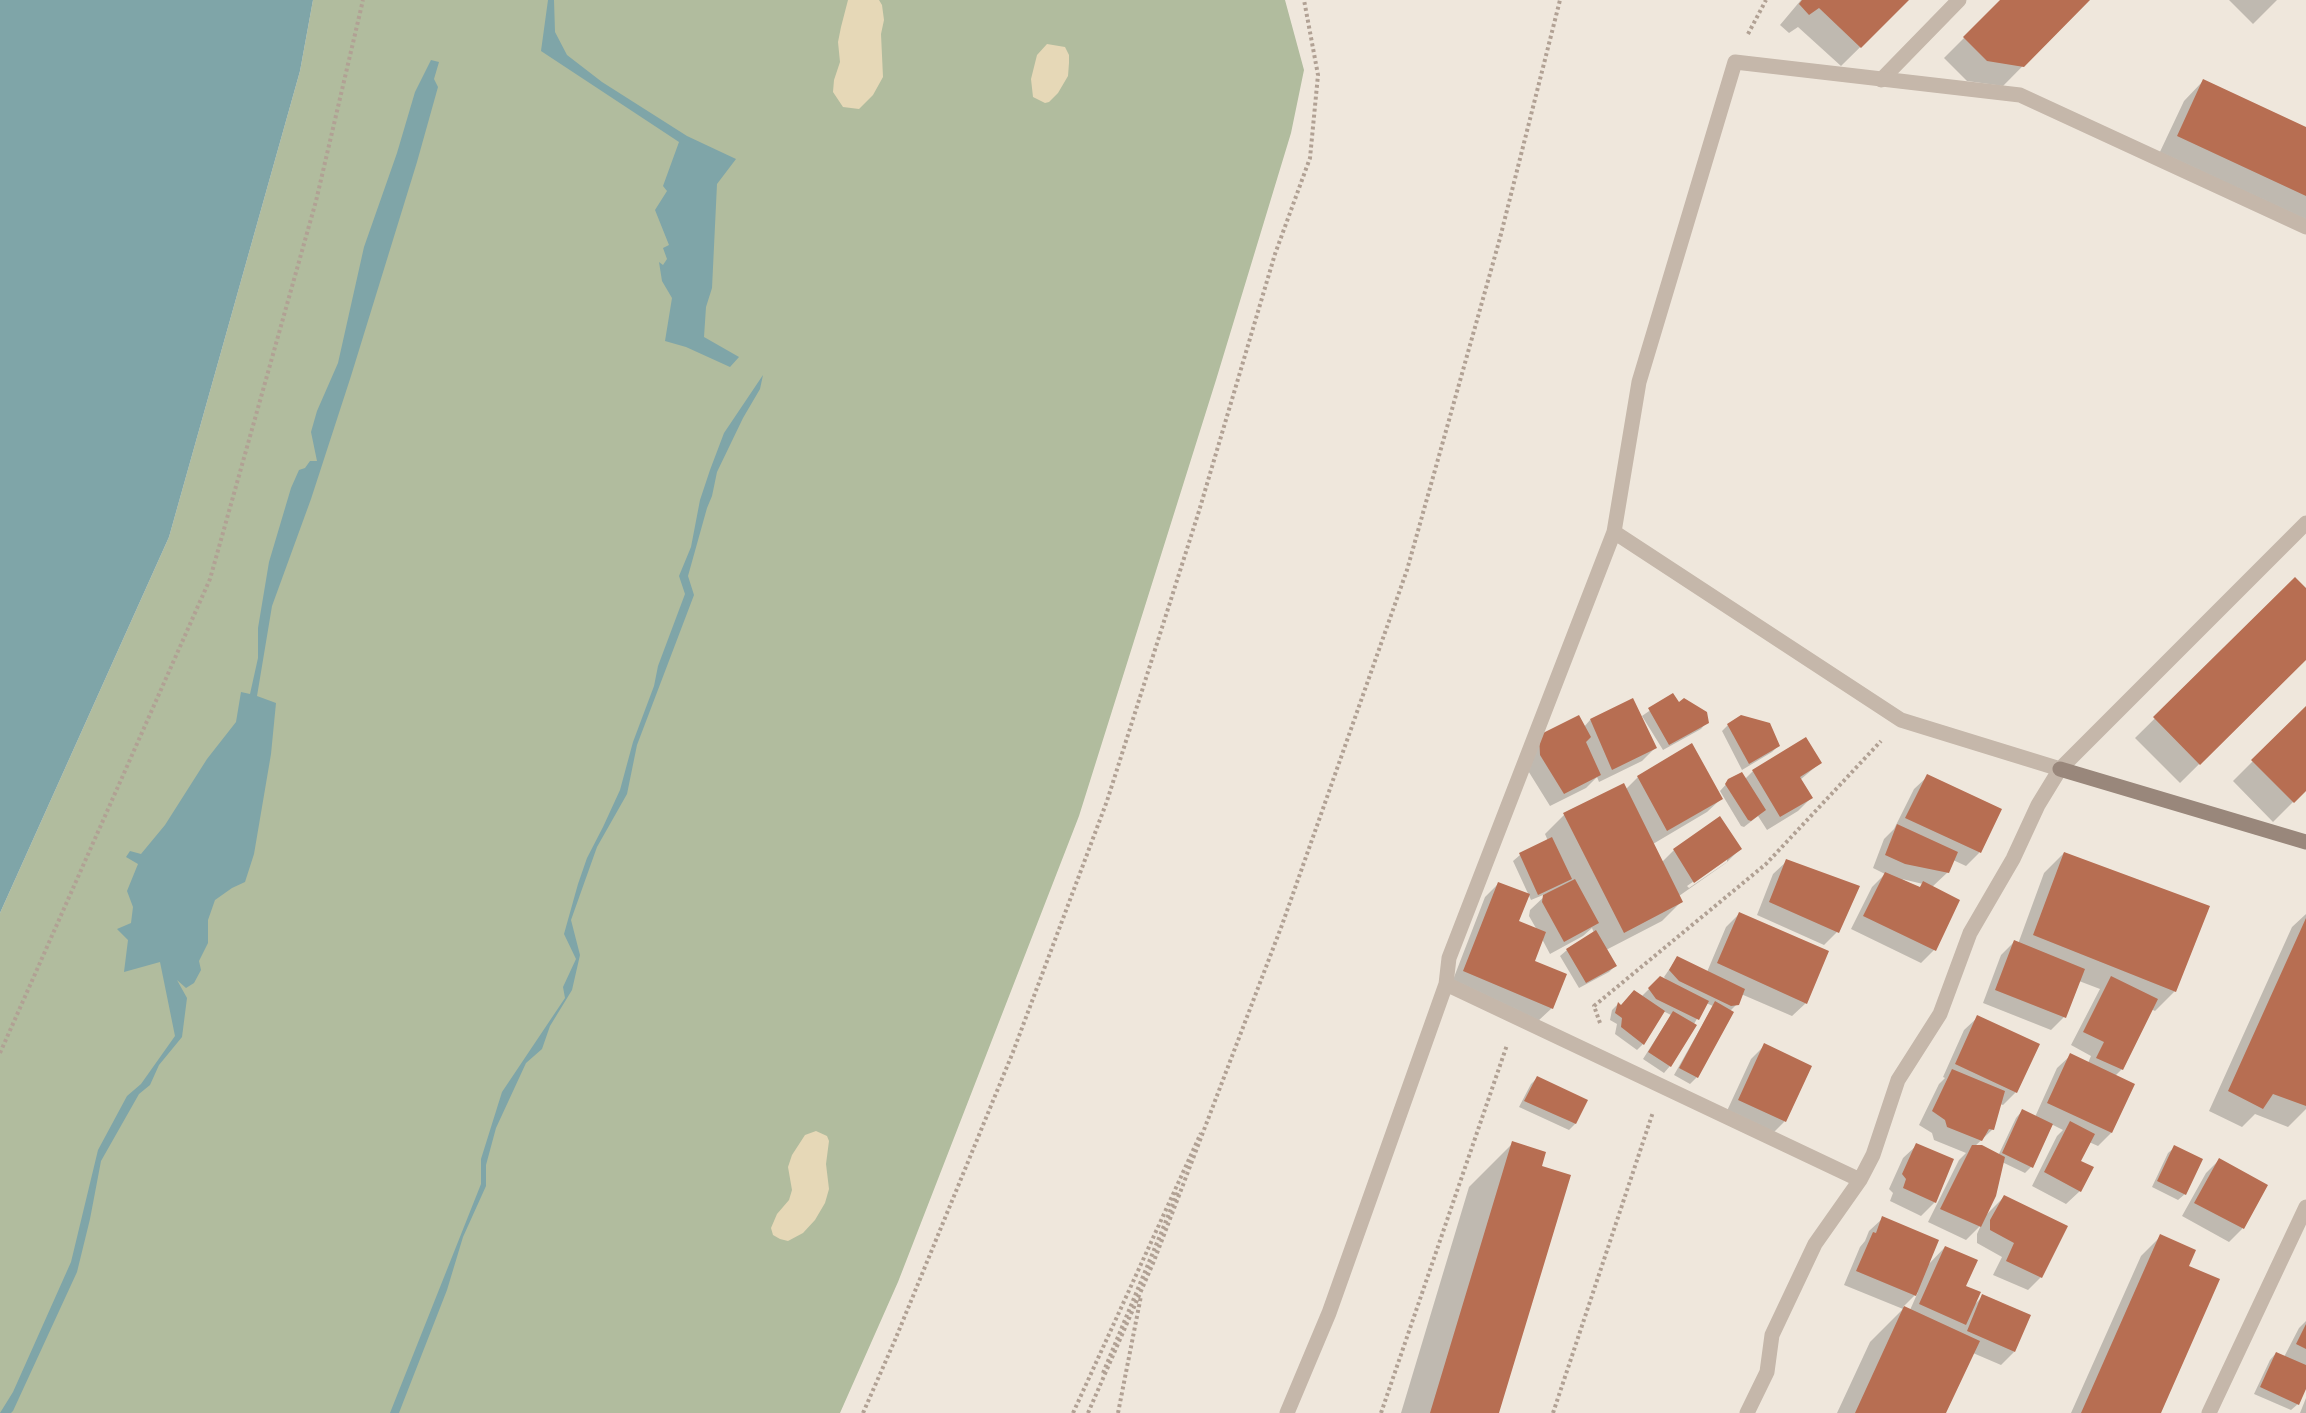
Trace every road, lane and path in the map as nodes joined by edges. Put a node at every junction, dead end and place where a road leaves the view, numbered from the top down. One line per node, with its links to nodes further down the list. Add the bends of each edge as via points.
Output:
1 (363, 0): 16 (path, via 316,201 210,579)
2 (1304, 0): 23 (path, via 1318,75 1310,158 1275,254 1200,511 1107,801 1013,1052)
3 (1560, 0): 19 (path, via 1500,238 1407,570)
4 (1766, 0): 6 (path)
5 (1959, 0): 7 (street)
6 (1735, 62): 7 (street); 10 (street, via 1638,382)
7 (1881, 80): 8 (street, via 2019,95)
8 (2306, 227)
9 (2306, 523): 12 (street)
10 (1614, 532): 11 (street); 14 (street, via 1449,958)
11 (1901, 720): 12 (street); 17 (path, via 1766,864 1594,1006)
12 (2060, 769): 13 (street); 20 (street, via 1970,933 1941,1014 1898,1080 1883,1130)
13 (2306, 842)
14 (1446, 984): 15 (street); 27 (street, via 1329,1313)
15 (1516, 1018): 17 (street); 28 (path)
16 (0, 1053)
17 (1614, 1064): 18 (street)
18 (1661, 1086): 20 (street); 29 (path)
19 (1217, 1097): 22 (path); 24 (path); 25 (path)
20 (1860, 1180): 30 (street, via 1815,1244 1772,1335 1767,1372)
21 (2306, 1207): 31 (street)
22 (1142, 1288): 25 (path); 26 (path)
23 (863, 1413)
24 (1073, 1413)
25 (1087, 1413)
26 (1118, 1413)
27 (1287, 1413)
28 (1381, 1413)
29 (1553, 1413)
30 (1747, 1413)
31 (2209, 1413)

